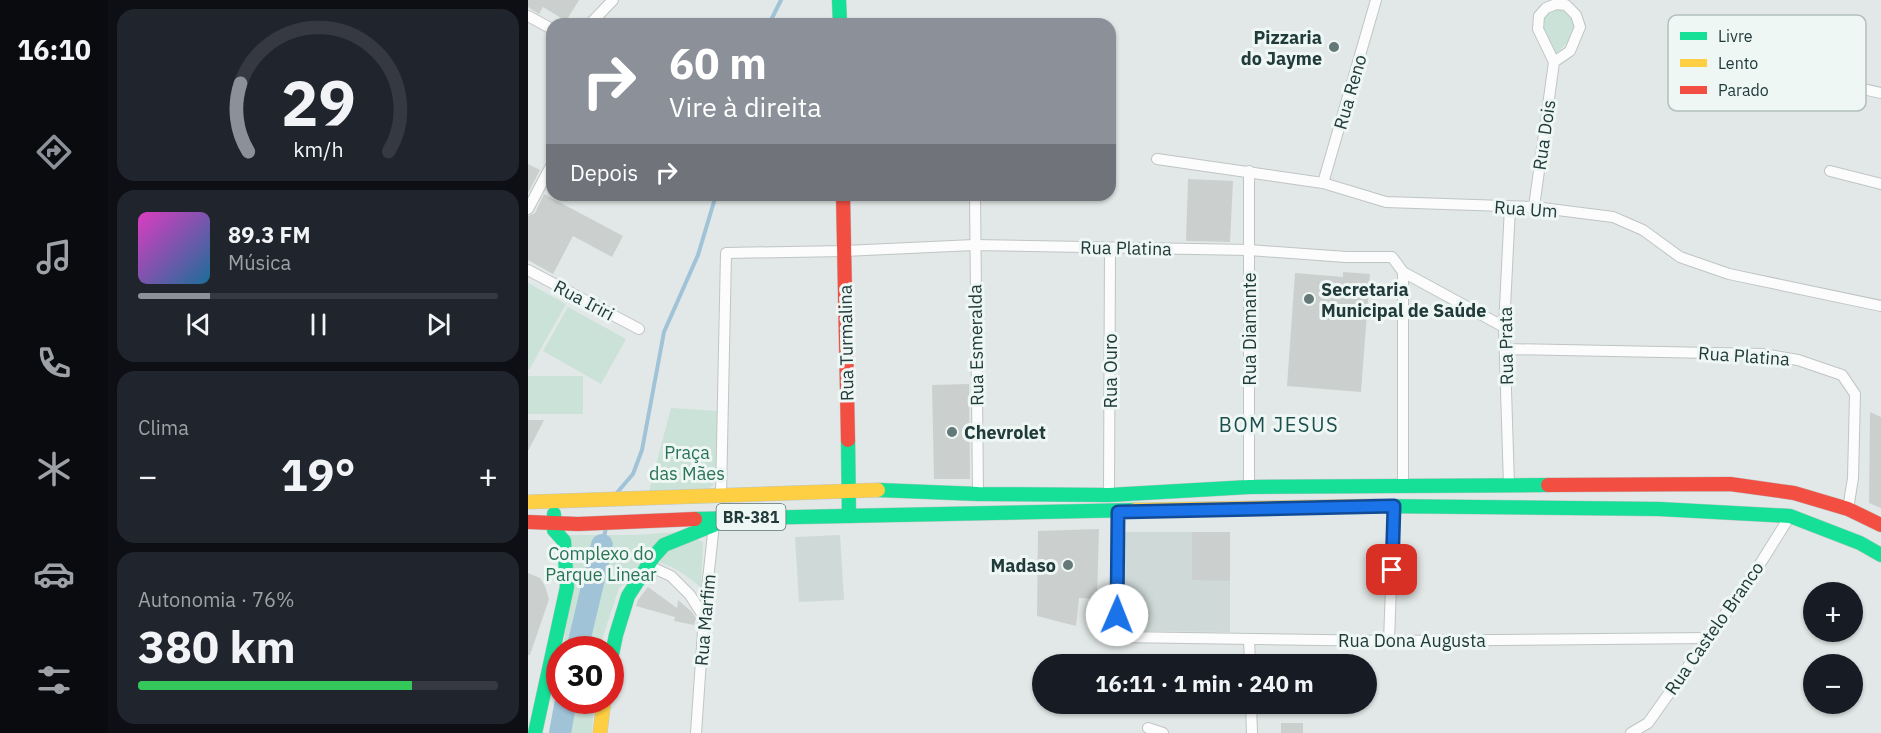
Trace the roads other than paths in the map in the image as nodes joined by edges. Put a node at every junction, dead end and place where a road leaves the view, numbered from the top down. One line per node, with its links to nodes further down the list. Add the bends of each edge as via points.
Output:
1 (613, 0): 5 (street)
2 (839, 0): 6 (main road)
3 (1376, 0): 15 (street, Rua Reno)
4 (528, 16): 7 (street)
5 (596, 18)
6 (840, 18)
7 (546, 26)
8 (1554, 62): 8 (street, via 1570,51 1580,27 1576,15 1566,6 1556,4 1539,16 1538,30); 20 (street, Rua Dois)
9 (1866, 90): 10 (street)
10 (1881, 93)
11 (1157, 159): 12 (street, Rua Um)
12 (1249, 171): 15 (street, Rua Um); 24 (street, Rua Diamante)
13 (1830, 171): 16 (street)
14 (546, 175): 21 (street)
15 (1323, 183): 19 (street, Rua Um, via 1386,202)
16 (1881, 184)
17 (843, 201): 25 (main road, Rua Turmalina)
18 (975, 201): 22 (street, Rua Esmeralda)
19 (1510, 207): 20 (street, Rua Um); 29 (street, Rua Prata)
20 (1534, 207): 28 (street, Rua Um, via 1613,218 1643,230 1680,257 1729,274)
21 (528, 209)
22 (974, 245): 23 (street, Rua Platina); 25 (street, Rua Platina); 36 (street, Rua Esmeralda)
23 (1110, 248): 24 (street, Rua Platina); 38 (street, Rua Ouro)
24 (1249, 250): 27 (street, Rua Platina, via 1392,257); 34 (street, Rua Diamante)
25 (844, 251): 35 (main road, Rua Turmalina); 37 (street, Rua Platina, via 726,253)
26 (528, 270): 30 (street, Rua Iriri)
27 (1403, 272): 29 (street, Rua Platina); 33 (street)
28 (1881, 306)
29 (1504, 327): 31 (street, Rua Prata)
30 (639, 329)
31 (1505, 349): 32 (street, Rua Prata); 42 (street, Rua Platina, via 1763,354 1842,375 1856,394)
32 (1509, 485): 33 (main road, BR-381); 42 (main road, BR-381, via 1730,484 1794,493)
33 (1403, 486): 34 (main road, BR-381)
34 (1248, 487): 38 (main road, BR-381)
35 (848, 490): 36 (main road, BR-381); 37 (main road, BR-381); 44 (main road, Rua Turmalina)
36 (978, 494): 38 (main road, BR-381)
37 (722, 495): 39 (main road, BR-381)
38 (1109, 495)
39 (563, 501): 40 (main road); 51 (main road, via 552,517)
40 (528, 502)
41 (1394, 506): 43 (main road, BR-381); 45 (main road, BR-381, via 1659,509); 58 (street)
42 (1848, 509): 50 (main road, BR-381)
43 (1118, 512): 44 (main road, BR-381); 57 (street, Rua Dona Augusta, via 1117,637)
44 (849, 516): 46 (main road, BR-381)
45 (1790, 516): 52 (main road, BR-381); 56 (street, Rua Castelo Branco)
46 (736, 517): 47 (main road, BR-381); 49 (main road)
47 (698, 519): 49 (street); 51 (main road, BR-381)
48 (528, 522): 51 (main road)
49 (714, 524): 53 (main road, via 664,545); 54 (street, Rua Marfim)
50 (1881, 525)
51 (553, 527): 63 (main road, via 564,541 567,587)
52 (1881, 555)
53 (647, 566): 54 (street, via 671,576); 55 (main road, via 628,596)
54 (704, 617): 65 (street, Rua Marfim)
55 (616, 636)
56 (1707, 638): 58 (street, Rua Dona Augusta); 68 (street, Rua Castelo Branco, via 1648,723)
57 (1249, 639): 58 (street, Rua Dona Augusta); 59 (street)
58 (1389, 641)
59 (1250, 654)
60 (602, 714): 64 (main road)
61 (1251, 714): 67 (street)
62 (1148, 728): 66 (street)
63 (535, 733)
64 (600, 733)
65 (696, 733)
66 (1163, 733)
67 (1252, 733)
68 (1631, 733)

